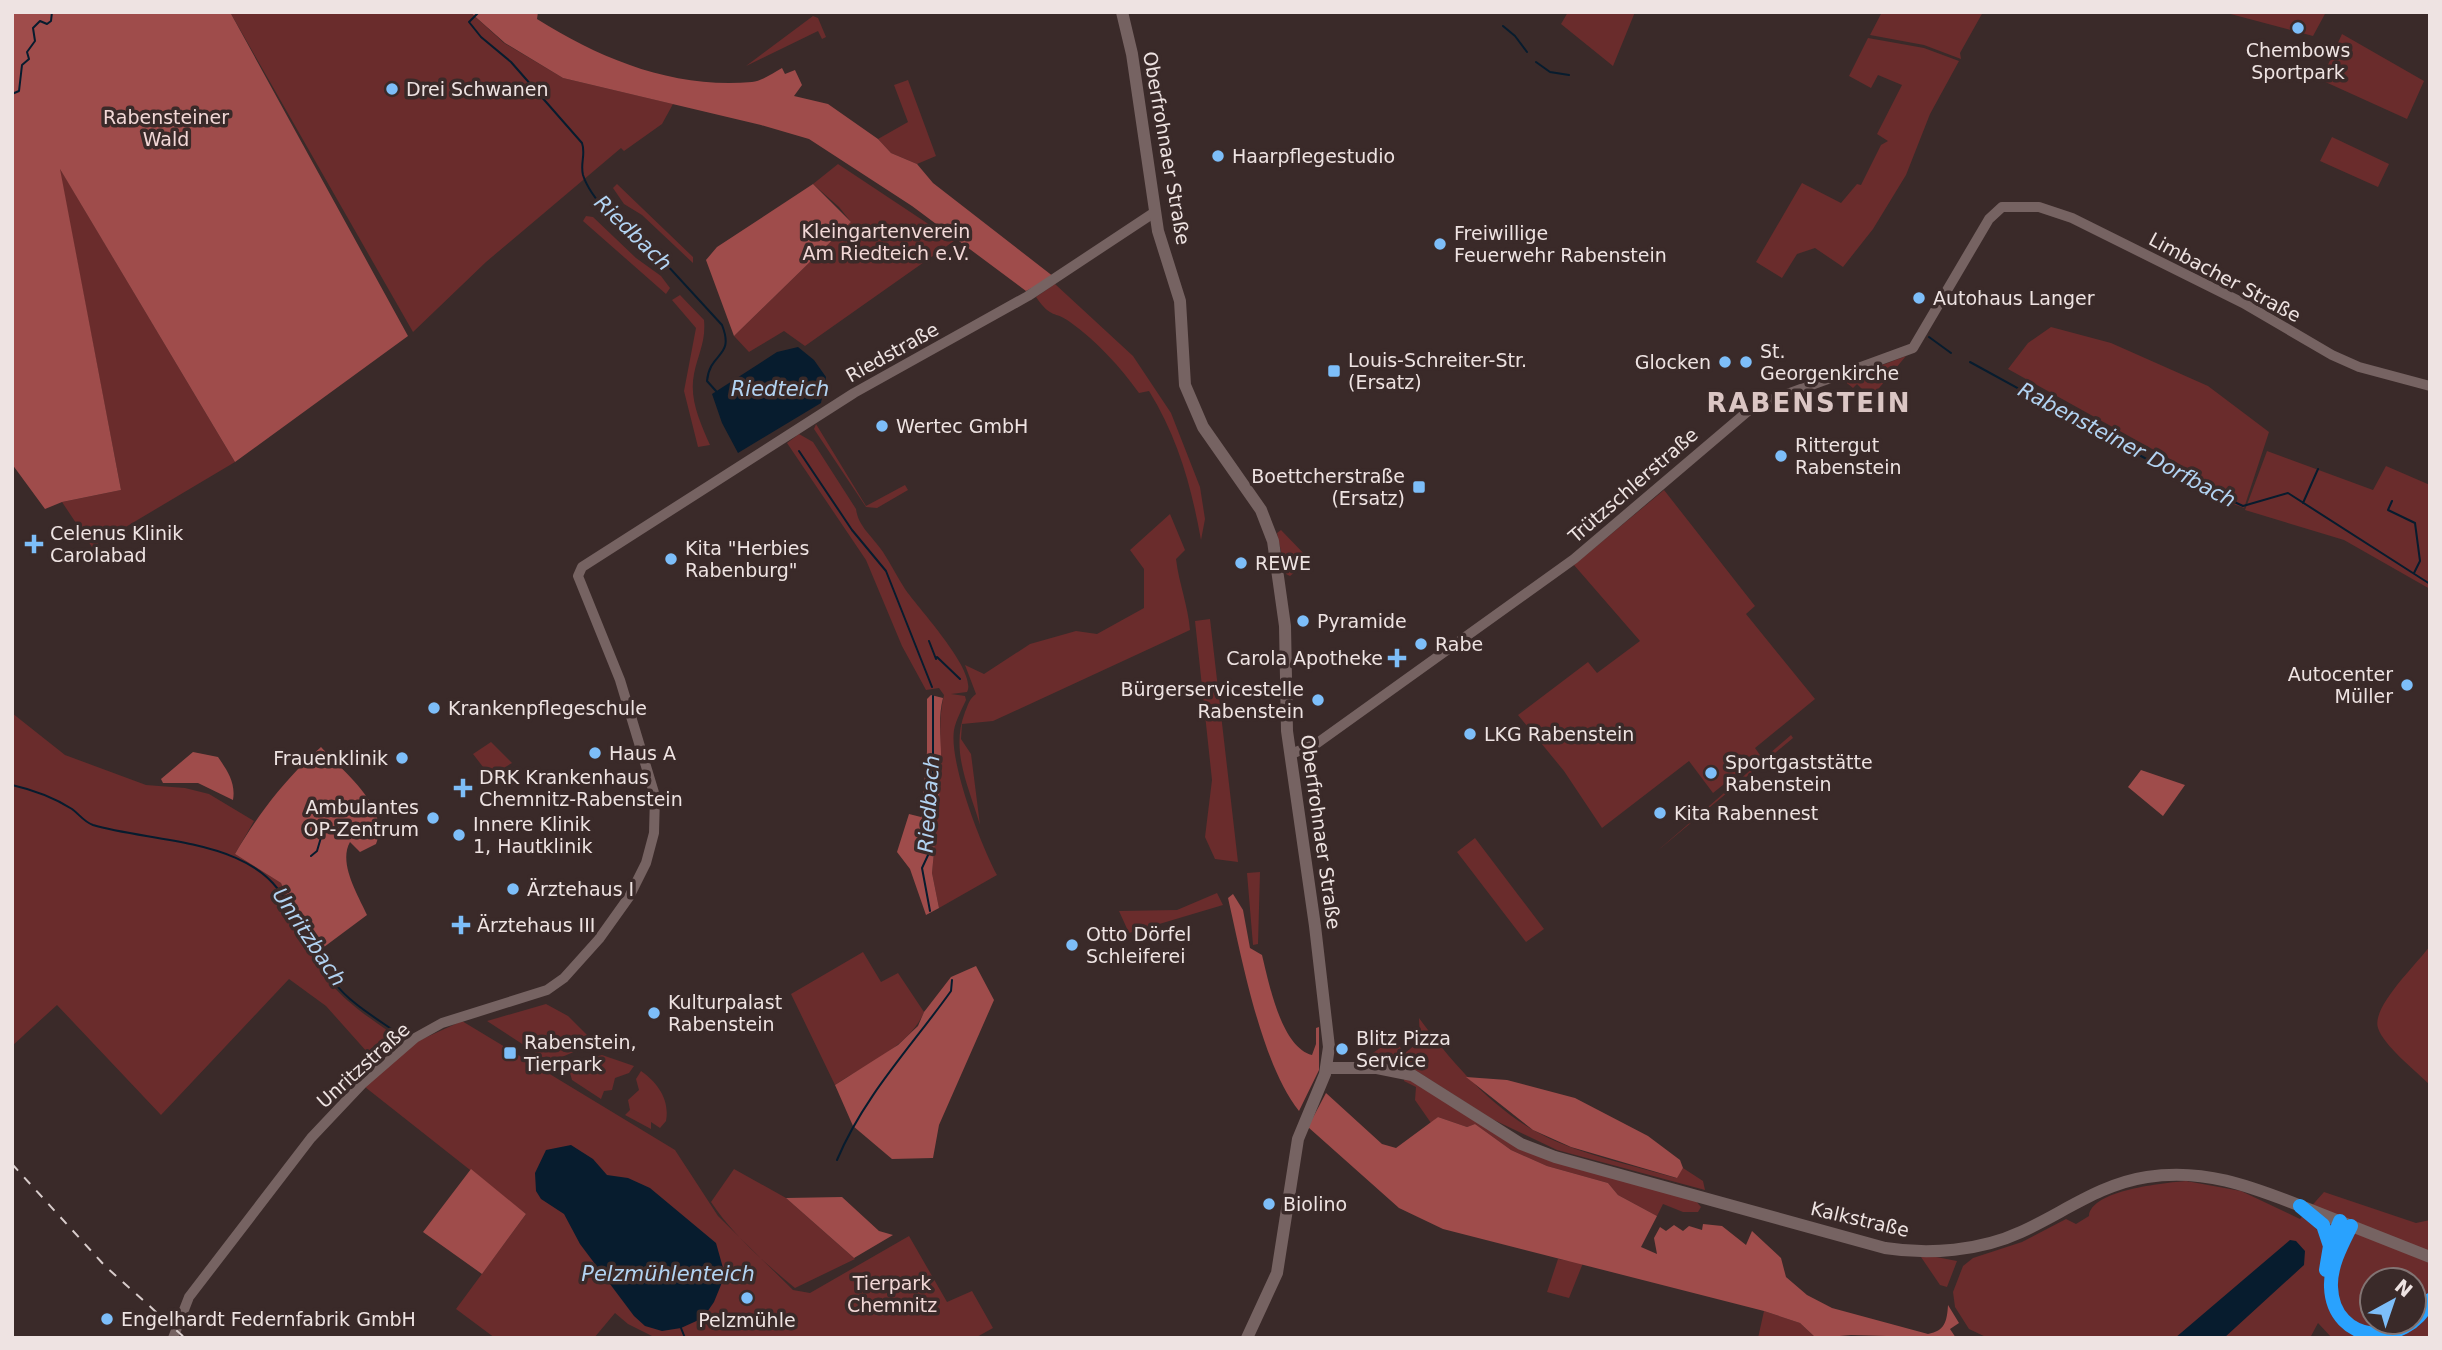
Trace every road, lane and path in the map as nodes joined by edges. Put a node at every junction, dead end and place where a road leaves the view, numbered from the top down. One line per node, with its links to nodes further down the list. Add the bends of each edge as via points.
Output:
1 (1122, 12): 3 (main road, Oberfrohnaer Straße)
2 (2002, 207): 4 (street, Limbacher Straße, via 2039,207 2072,218 2243,303 2332,355); 6 (street, Trützschlerstraße, via 1989,219 1913,348 1754,406 1522,598 1316,744)
3 (1155, 212): 5 (street, Riedstraße, via 1028,296 854,393); 6 (main road, Oberfrohnaer Straße, via 1180,301 1185,385 1203,427 1269,527 1284,611 1285,711)
4 (2430, 386)
5 (579, 571): 13 (street, Unritzstraße, via 620,680 655,796 654,833 629,897 599,939 547,990 442,1023 415,1038 362,1084 311,1138 189,1297)
6 (1291, 754): 7 (main road, Oberfrohnaer Straße, via 1329,1047)
7 (1326, 1068): 8 (main road, Kalkstraße, via 1402,1072 1521,1144 1555,1157 1902,1251 1966,1248 2003,1239 2104,1189 2144,1177 2213,1177); 14 (main road, Oberfrohnaer Straße, via 1298,1139 1277,1273)
8 (2300, 1206): 9 (main road, Kalkstraße); 10 (highway, via 2323,1225)
9 (2346, 1223): 10 (highway); 11 (main road, Kalkstraße); 12 (highway, via 2331,1280 2333,1301 2345,1320 2370,1334 2392,1334 2414,1323)
10 (2330, 1246): 15 (highway, via 2326,1304 2339,1327)
11 (2426, 1256)
12 (2430, 1300)
13 (173, 1338)
14 (1247, 1338)
15 (2353, 1338)

